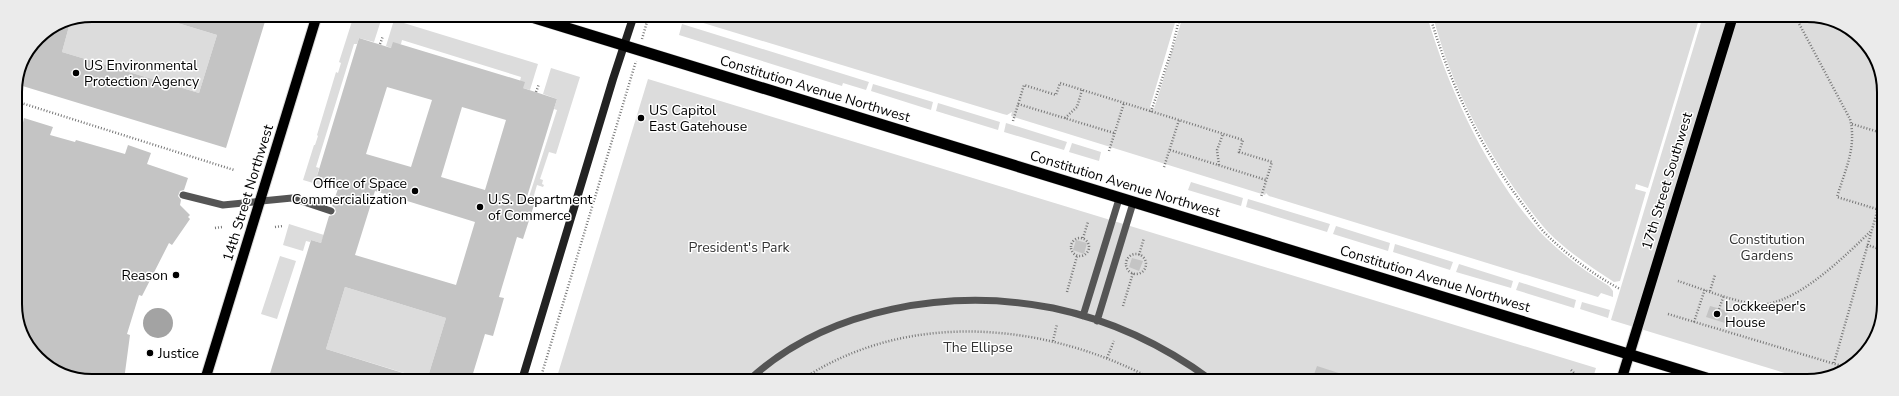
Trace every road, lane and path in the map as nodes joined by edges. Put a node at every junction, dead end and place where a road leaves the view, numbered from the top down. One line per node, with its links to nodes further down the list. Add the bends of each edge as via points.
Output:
1 (315, 22): 35 (main road, 14th Street Northwest)
2 (547, 22): 10 (highway, Constitution Avenue Northwest)
3 (632, 22): 10 (main road)
4 (1179, 22): 18 (path)
5 (1432, 22): 54 (path, via 1462,102 1486,149 1509,186 1548,236 1595,274)
6 (1731, 22): 68 (main road, 17th Street Southwest)
7 (1798, 22): 22 (path)
8 (383, 36): 9 (path)
9 (380, 44)
10 (624, 46): 34 (highway, Constitution Avenue Northwest); 74 (main road)
11 (539, 84): 13 (path)
12 (1082, 90): 16 (path); 17 (path, via 1060,83 1056,95 1024,85); 19 (path, via 1077,107)
13 (536, 92)
14 (627, 94): 75 (path)
15 (22, 103): 30 (path)
16 (1124, 103): 18 (path); 24 (path)
17 (1018, 104): 19 (path); 21 (path)
18 (1151, 112): 20 (path)
19 (1065, 118): 24 (path)
20 (1178, 120): 25 (path); 26 (path)
21 (1013, 121)
22 (1851, 124): 23 (path); 37 (path, via 1853,144 1837,197)
23 (1877, 132)
24 (1114, 133): 27 (path)
25 (1223, 134): 28 (path, via 1217,150); 31 (path, via 1243,140 1239,152 1272,162)
26 (1169, 150): 28 (path); 29 (path)
27 (1109, 151)
28 (1219, 166): 31 (path)
29 (1164, 167)
30 (234, 170)
31 (1266, 180): 33 (path)
32 (183, 195): 35 (lane, via 222,205)
33 (1261, 197)
34 (1119, 198): 36 (highway, Constitution Avenue Northwest); 62 (lane)
35 (260, 201): 38 (lane, via 292,198); 73 (main road, 14th Street Northwest)
36 (1133, 203): 63 (lane); 68 (highway, Constitution Avenue Northwest)
37 (1877, 209): 44 (path)
38 (331, 211)
39 (1088, 222): 45 (path)
40 (283, 226): 42 (path)
41 (222, 227): 43 (path)
42 (275, 227)
43 (216, 228)
44 (1871, 231): 47 (path); 58 (path, via 1811,283 1783,298 1766,305)
45 (1083, 238): 50 (path, via 1089,243 1089,249 1083,256); 50 (path, via 1075,239 1071,244 1072,253)
46 (1144, 238): 49 (path)
47 (1867, 245): 48 (path); 70 (path)
48 (1877, 248)
49 (1139, 255): 51 (path, via 1144,258 1145,267 1139,273); 51 (path, via 1132,255 1127,260 1128,269)
50 (1077, 256): 57 (path)
51 (1133, 273): 59 (path)
52 (1715, 275): 56 (path)
53 (1678, 281): 55 (path)
54 (1620, 289)
55 (1705, 289): 56 (path); 64 (path)
56 (1710, 291): 58 (path)
57 (1067, 292)
58 (1724, 295): 60 (path)
59 (1123, 306)
60 (1719, 309)
61 (1668, 314): 64 (path)
62 (1083, 316): 63 (lane); 76 (lane, via 1053,308 994,302 928,303 872,314 847,322 807,340)
63 (1097, 321): 79 (lane, via 1151,343)
64 (1694, 322): 70 (path)
65 (1057, 324): 66 (path)
66 (1053, 341): 69 (path); 77 (path, via 993,332 930,334 882,343 827,364)
67 (1114, 341): 69 (path)
68 (1629, 354): 81 (main road, 17th Street Southwest); 82 (highway, Constitution Avenue Northwest)
69 (1107, 358): 78 (path)
70 (1834, 363): 71 (path)
71 (1841, 366)
72 (1571, 370): 80 (path)
73 (207, 374)
74 (524, 374)
75 (542, 374)
76 (756, 374)
77 (811, 374)
78 (1141, 374)
79 (1203, 374)
80 (1575, 374)
81 (1623, 374)
82 (1693, 374)

